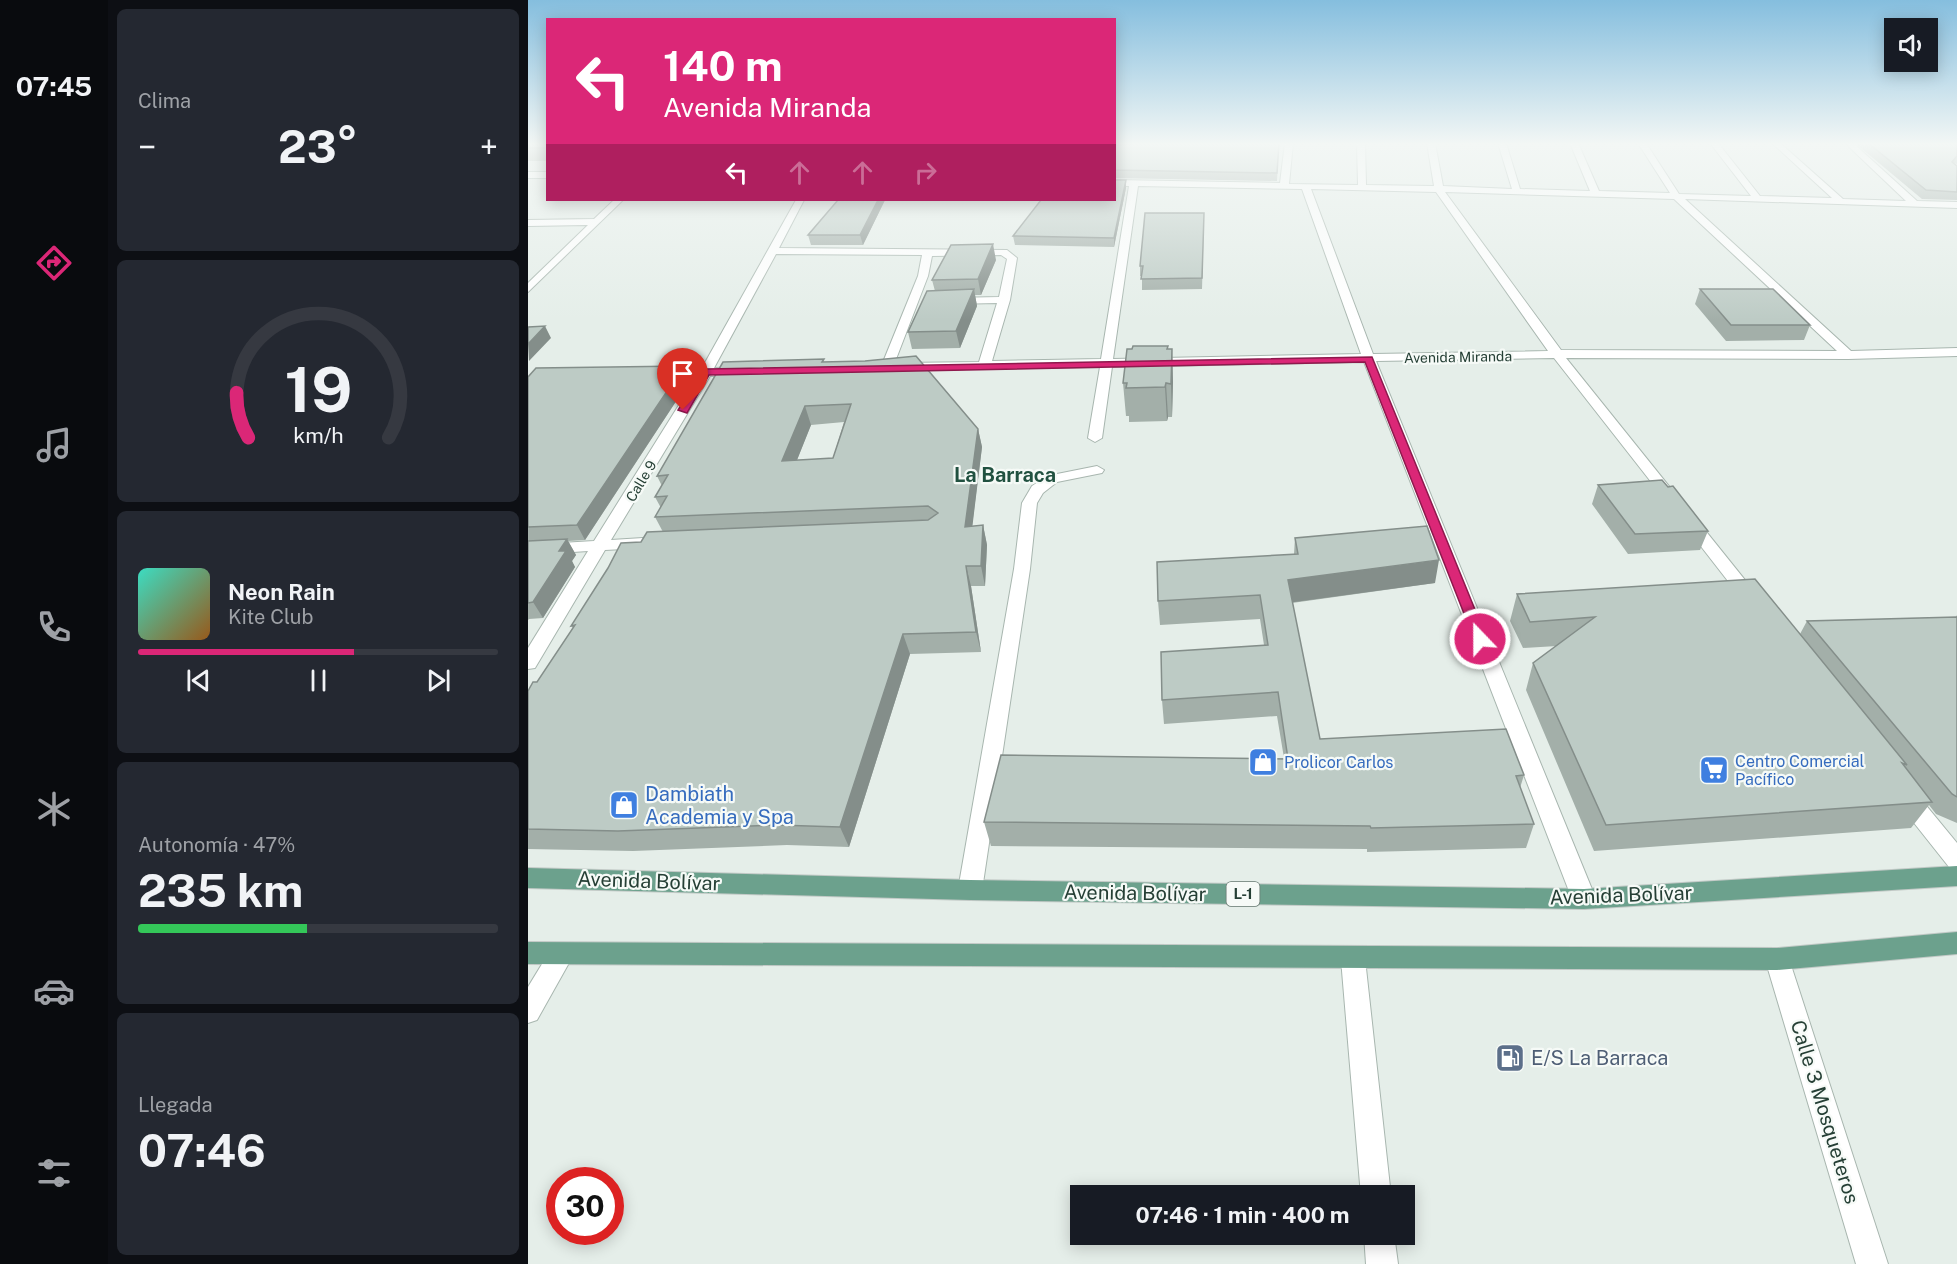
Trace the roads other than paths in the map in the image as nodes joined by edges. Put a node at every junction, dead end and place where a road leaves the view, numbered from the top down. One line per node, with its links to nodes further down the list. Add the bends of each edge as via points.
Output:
1 (617, 202): 10 (street)
2 (799, 202): 12 (street, Calle 9)
3 (1131, 202): 21 (street)
4 (1311, 202): 20 (street)
5 (1448, 202): 18 (street)
6 (1682, 202): 19 (street)
7 (1877, 202): 8 (street)
8 (1915, 204): 9 (street)
9 (1957, 205)
10 (595, 222): 11 (street); 14 (street)
11 (528, 223)
12 (773, 251): 13 (street); 24 (street, Calle 9)
13 (927, 253): 15 (street, via 1010,255); 16 (street)
14 (528, 289)
15 (1004, 300): 16 (street); 22 (street)
16 (925, 302): 22 (street, Avenida Miranda, via 882,368)
17 (1957, 352): 19 (street, Avenida Miranda)
18 (1557, 354): 19 (street, Avenida Miranda); 20 (street, Avenida Miranda); 31 (street)
19 (1848, 355)
20 (1369, 359): 21 (street, Avenida Miranda); 38 (street)
21 (1107, 365): 22 (street, Avenida Miranda); 26 (street)
22 (984, 366)
23 (752, 371): 24 (street)
24 (706, 372): 25 (street); 29 (street, Calle 9)
25 (647, 373)
26 (1095, 438)
27 (1097, 470): 37 (street, via 1045,481 1031,498)
28 (661, 543): 29 (street)
29 (602, 545): 30 (street); 32 (street, Calle 9)
30 (528, 550)
31 (1757, 607)
32 (528, 663)
33 (1898, 785): 34 (street)
34 (1957, 860)
35 (1957, 876): 38 (main road, Avenida Bolívar / L-1)
36 (528, 878): 37 (main road, Avenida Bolívar / L-1)
37 (970, 890): 38 (main road, Avenida Bolívar / L-1)
38 (1584, 898)
39 (1957, 943): 43 (main road)
40 (528, 952): 41 (main road)
41 (562, 954): 42 (main road); 44 (street)
42 (1353, 959): 43 (main road); 45 (street)
43 (1778, 959): 48 (street, Calle 3 Mosqueteros)
44 (528, 1011)
45 (1375, 1185)
46 (1380, 1245): 47 (street)
47 (1382, 1264)
48 (1872, 1264)

